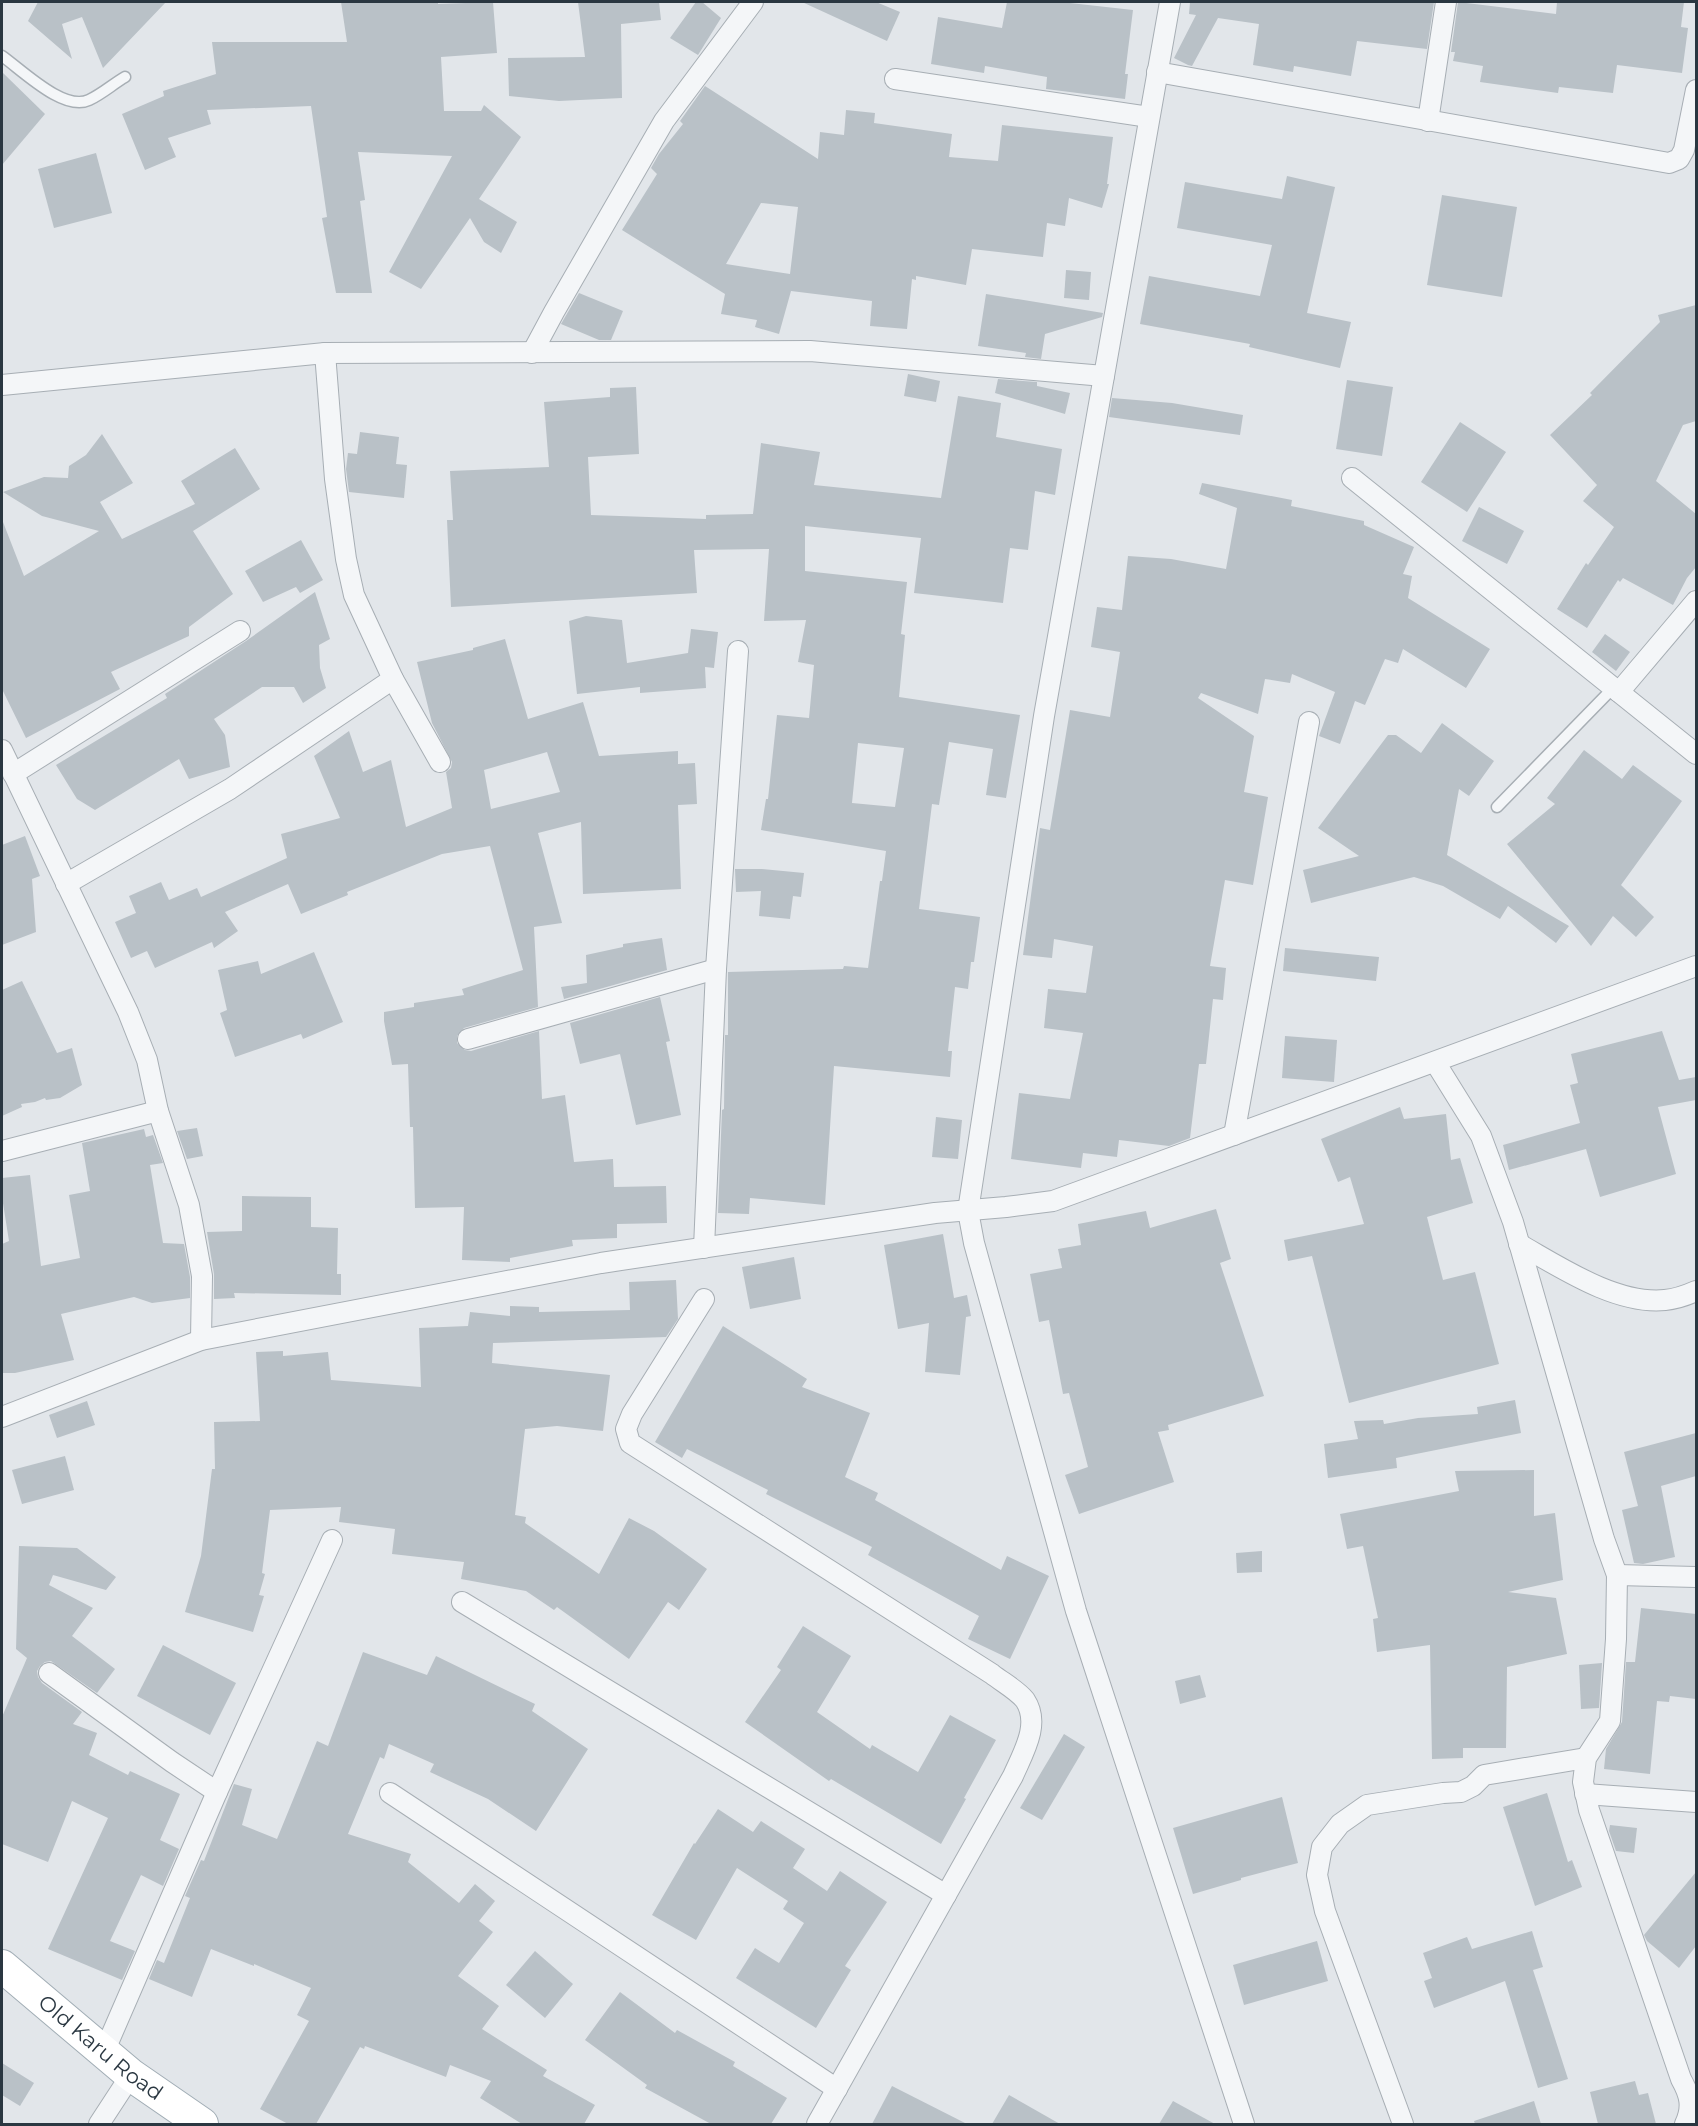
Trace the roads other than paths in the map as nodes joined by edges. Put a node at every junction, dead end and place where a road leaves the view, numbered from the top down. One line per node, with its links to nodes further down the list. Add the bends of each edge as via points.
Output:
1 (753, 2): 13 (street, via 664,122)
2 (1170, 2): 5 (street)
3 (1446, 2): 10 (street)
4 (2, 56): 6 (lane, via 56,96 74,103 88,101)
5 (1157, 72): 9 (street); 10 (street)
6 (125, 77)
7 (895, 79): 9 (street)
8 (1696, 90): 11 (street)
9 (1149, 117): 14 (street)
10 (1428, 121): 11 (street, via 1660,162)
11 (1688, 158)
12 (325, 353): 13 (street); 15 (street); 20 (street, via 346,559 354,595)
13 (532, 353): 14 (street, via 810,351)
14 (1104, 376): 36 (street, via 1044,716)
15 (2, 385)
16 (1352, 478): 21 (street)
17 (1696, 601): 21 (street)
18 (240, 631): 26 (street)
19 (738, 651): 29 (street)
20 (393, 679): 25 (street); 28 (street, via 230,789)
21 (1616, 689): 24 (street); 27 (lane)
22 (1309, 722): 34 (street)
23 (2, 750): 26 (street)
24 (1696, 754)
25 (440, 762)
26 (13, 774): 28 (street)
27 (1497, 807)
28 (66, 884): 33 (street, via 129,1012 147,1060)
29 (716, 969): 31 (street); 38 (street)
30 (1695, 969): 32 (street)
31 (468, 1039)
32 (1435, 1062): 34 (street); 37 (street, via 1481,1136)
33 (158, 1111): 35 (street); 41 (street, via 189,1205 202,1276)
34 (1234, 1135): 36 (street, via 1053,1201)
35 (2, 1150)
36 (968, 1211): 38 (street); 61 (street, via 1076,1611)
37 (1519, 1244): 39 (street, via 1625,1297 1664,1300); 44 (street)
38 (704, 1248): 41 (street, via 601,1263)
39 (1696, 1291)
40 (704, 1299): 53 (street, via 632,1414 627,1429 630,1443 992,1674 1024,1699 1031,1713 1025,1750 1013,1776)
41 (201, 1340): 42 (street)
42 (2, 1417)
43 (332, 1540): 49 (street)
44 (1617, 1575): 45 (street); 48 (street, via 1610,1721)
45 (1696, 1577)
46 (462, 1602): 53 (street)
47 (49, 1673): 49 (street)
48 (1586, 1758): 51 (street); 62 (street, via 1484,1776 1461,1792 1367,1806 1340,1824 1322,1847 1317,1875 1325,1911)
49 (217, 1792): 55 (street)
50 (390, 1793): 57 (street)
51 (1586, 1794): 52 (street); 63 (street, via 1689,2094 1689,2115)
52 (1696, 1802)
53 (946, 1895): 57 (street)
54 (4, 1972): 55 (main road, Old Karu Road)
55 (104, 2052): 56 (main road, Old Karu Road)
56 (131, 2074): 58 (street); 59 (main road, Old Karu Road)
57 (837, 2089): 60 (street)
58 (99, 2124)
59 (202, 2124)
60 (817, 2124)
61 (1244, 2124)
62 (1403, 2124)
63 (1684, 2124)

